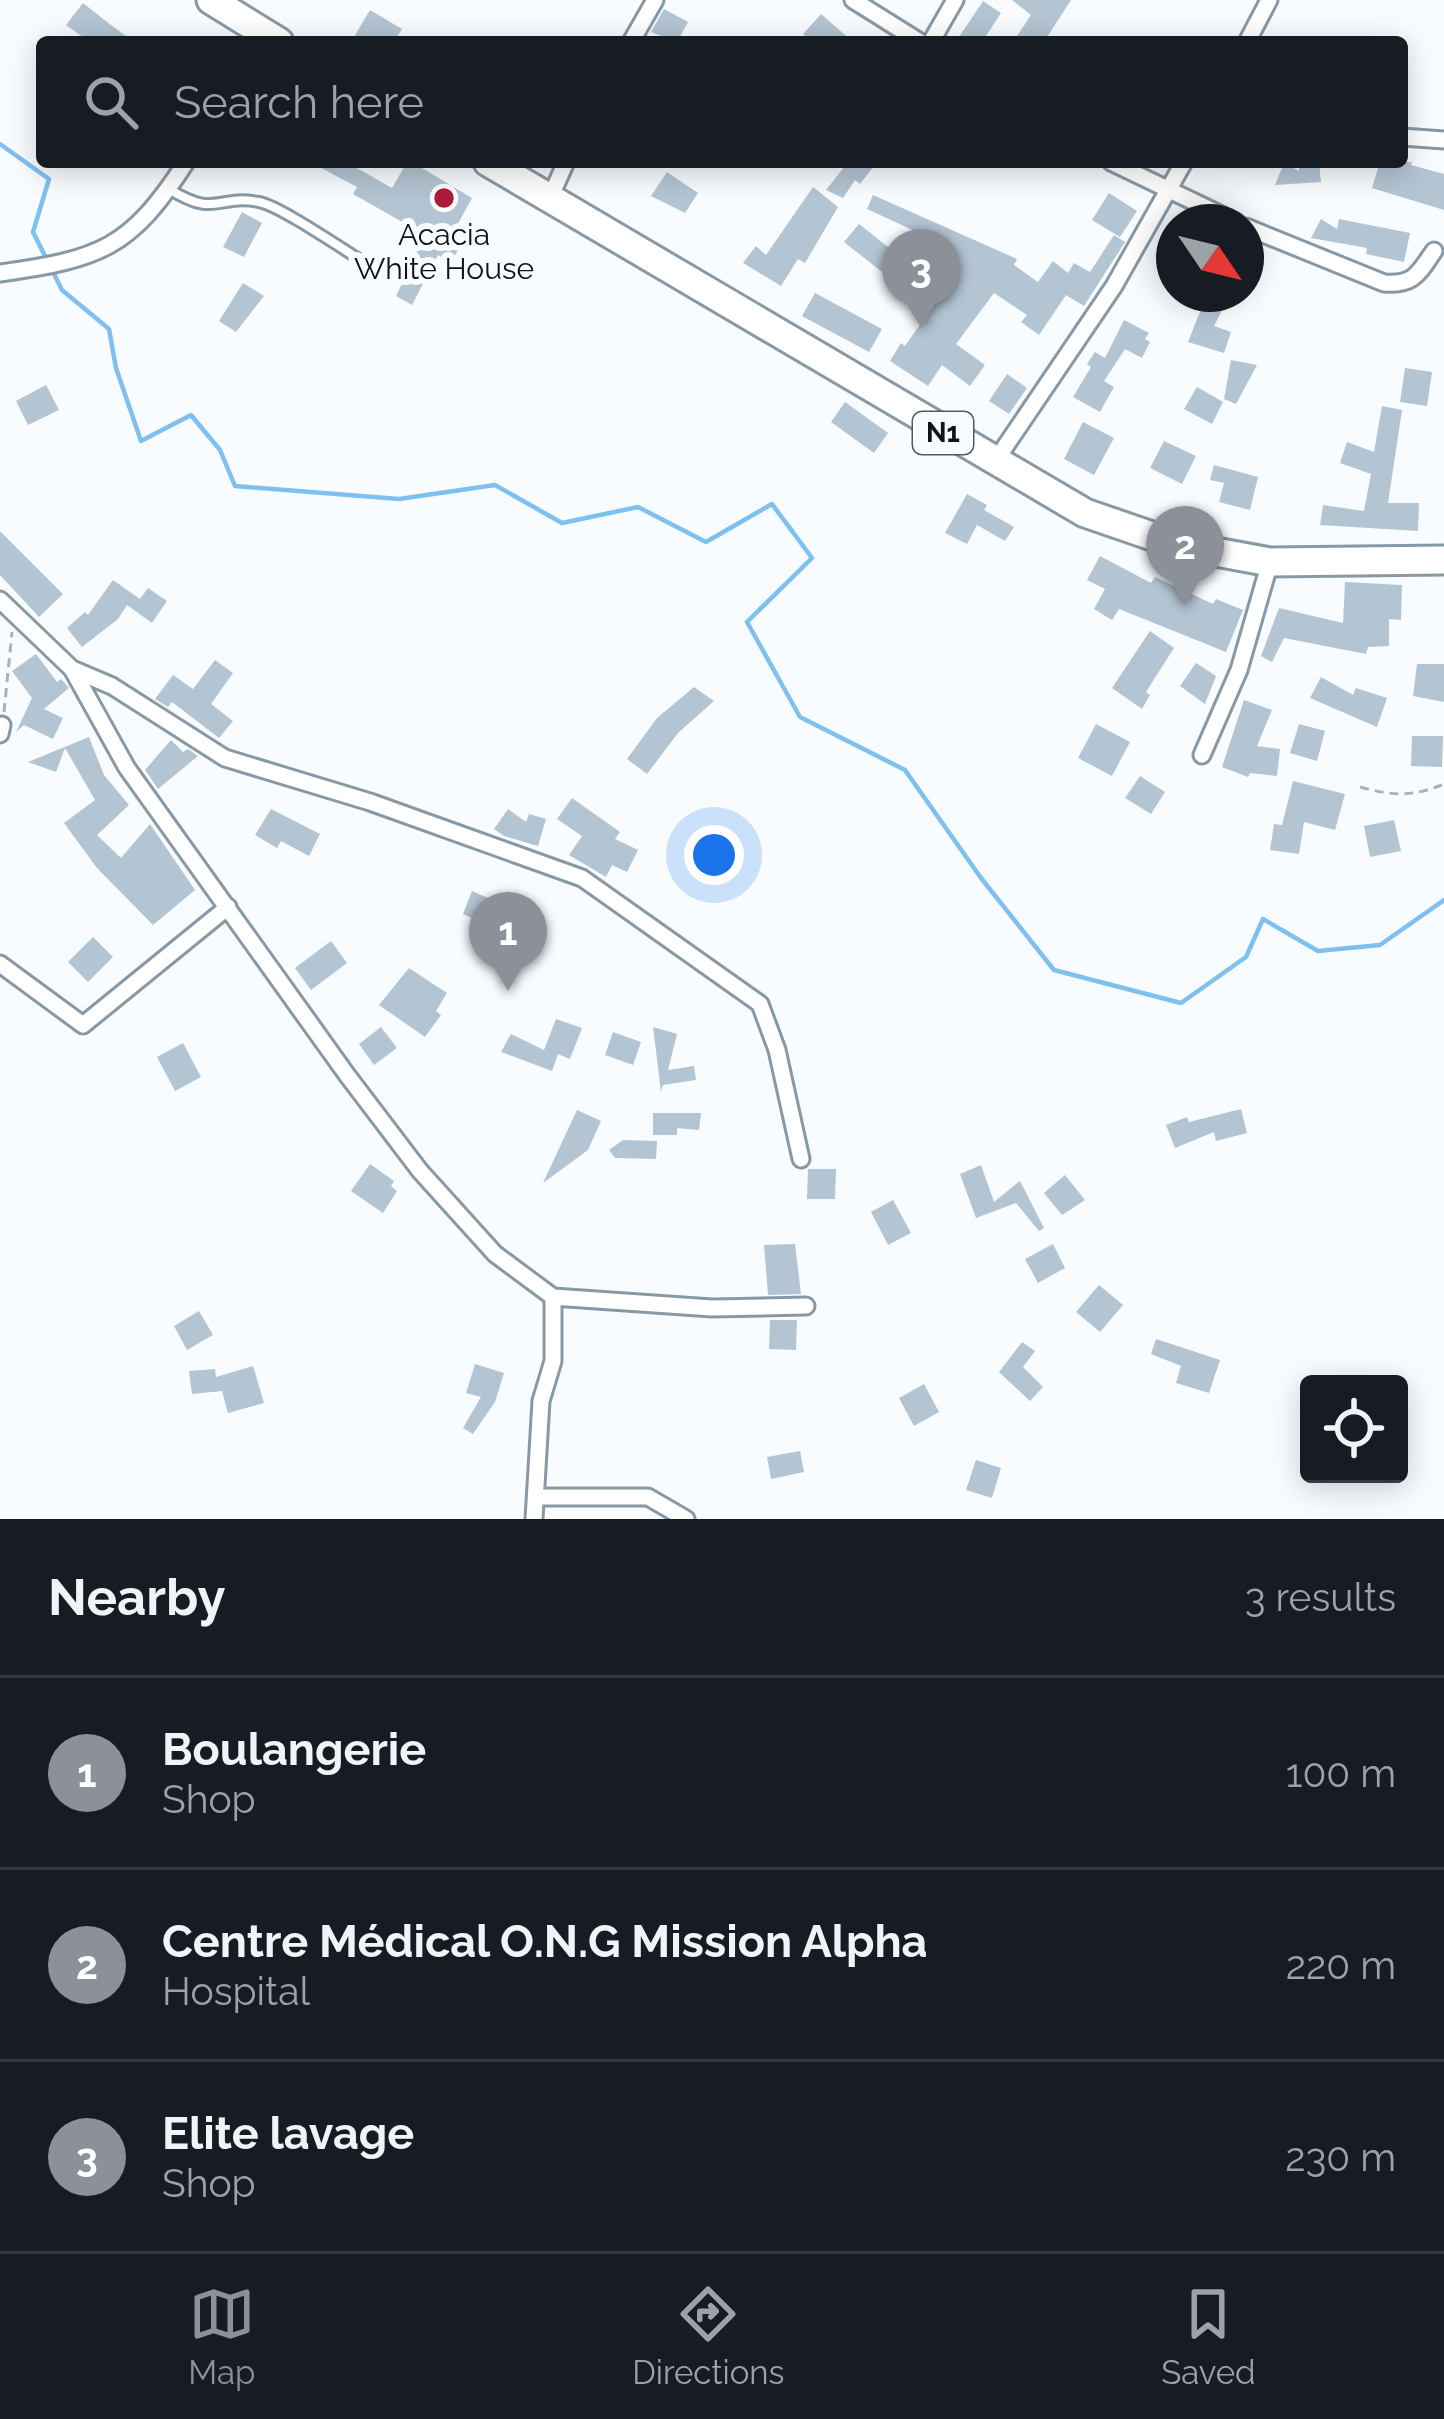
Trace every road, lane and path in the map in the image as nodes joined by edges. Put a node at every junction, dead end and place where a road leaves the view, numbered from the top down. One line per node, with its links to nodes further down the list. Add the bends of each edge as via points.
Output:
1 (211, 0): 6 (highway)
2 (655, 0): 7 (street)
3 (853, 0): 8 (street)
4 (955, 0): 9 (street)
5 (1269, 0): 10 (street)
6 (264, 36)
7 (634, 36)
8 (910, 36)
9 (934, 36)
10 (1250, 36)
11 (1408, 137): 12 (street)
12 (1444, 140)
13 (182, 168): 18 (street)
14 (498, 168): 20 (highway, N1)
15 (563, 168): 20 (street)
16 (1123, 168): 19 (street)
17 (1181, 168): 19 (street)
18 (169, 189): 24 (lane, via 210,207 263,202); 25 (street, via 113,247)
19 (1168, 192): 21 (street); 26 (street)
20 (550, 198): 26 (highway, N1)
21 (1195, 204)
22 (1264, 234): 23 (street, via 1384,283 1403,284)
23 (1434, 251)
24 (375, 269)
25 (0, 273)
26 (994, 463): 28 (highway, N1, via 1084,513 1178,545)
27 (1444, 560): 28 (highway, N1)
28 (1270, 562): 33 (street, via 1239,670)
29 (0, 600): 30 (street)
30 (14, 613): 31 (street); 32 (path)
31 (72, 669): 36 (street, via 127,768); 38 (street, via 225,758 582,878 760,1004)
32 (1, 729)
33 (1202, 755)
34 (1444, 784): 35 (path, via 1391,796)
35 (1360, 787)
36 (228, 908): 37 (street, via 83,1024); 39 (street, via 420,1171 495,1254)
37 (0, 964)
38 (801, 1159)
39 (553, 1297): 40 (street); 41 (street)
40 (806, 1306)
41 (536, 1497): 42 (street); 43 (street, via 648,1497)
42 (534, 1519)
43 (686, 1519)

